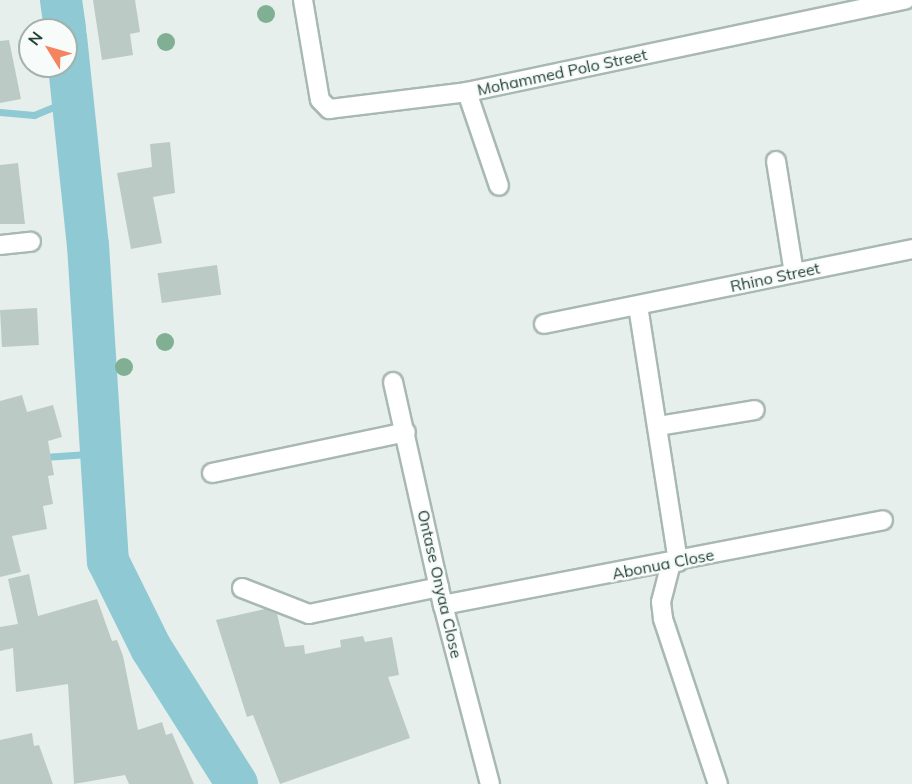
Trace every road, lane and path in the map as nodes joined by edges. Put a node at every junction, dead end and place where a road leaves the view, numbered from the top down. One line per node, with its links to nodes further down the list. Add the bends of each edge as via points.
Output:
1 (303, 0): 4 (street, Mohammed Polo Street, via 323,106)
2 (905, 0): 3 (street, Mohammed Polo Street)
3 (856, 4): 4 (street, Mohammed Polo Street)
4 (467, 92): 6 (street)
5 (776, 161): 10 (street)
6 (499, 186)
7 (31, 242): 8 (street)
8 (0, 245)
9 (912, 249): 10 (street, Rhino Street)
10 (794, 273): 11 (street, Rhino Street)
11 (638, 306): 12 (street, Rhino Street); 15 (street)
12 (544, 324)
13 (393, 382): 16 (street, Ontase Onyaa Close)
14 (755, 410): 15 (street)
15 (659, 426): 19 (street)
16 (406, 432): 17 (street); 20 (street, Ontase Onyaa Close)
17 (212, 473)
18 (883, 520): 19 (street, Abonua Close)
19 (674, 562): 22 (street, Abonua Close); 24 (street, via 661,602 663,619)
20 (439, 587): 21 (street, via 309,614); 22 (street, Ontase Onyaa Close)
21 (242, 588)
22 (443, 605): 23 (street, Ontase Onyaa Close)
23 (490, 784)
24 (718, 784)

